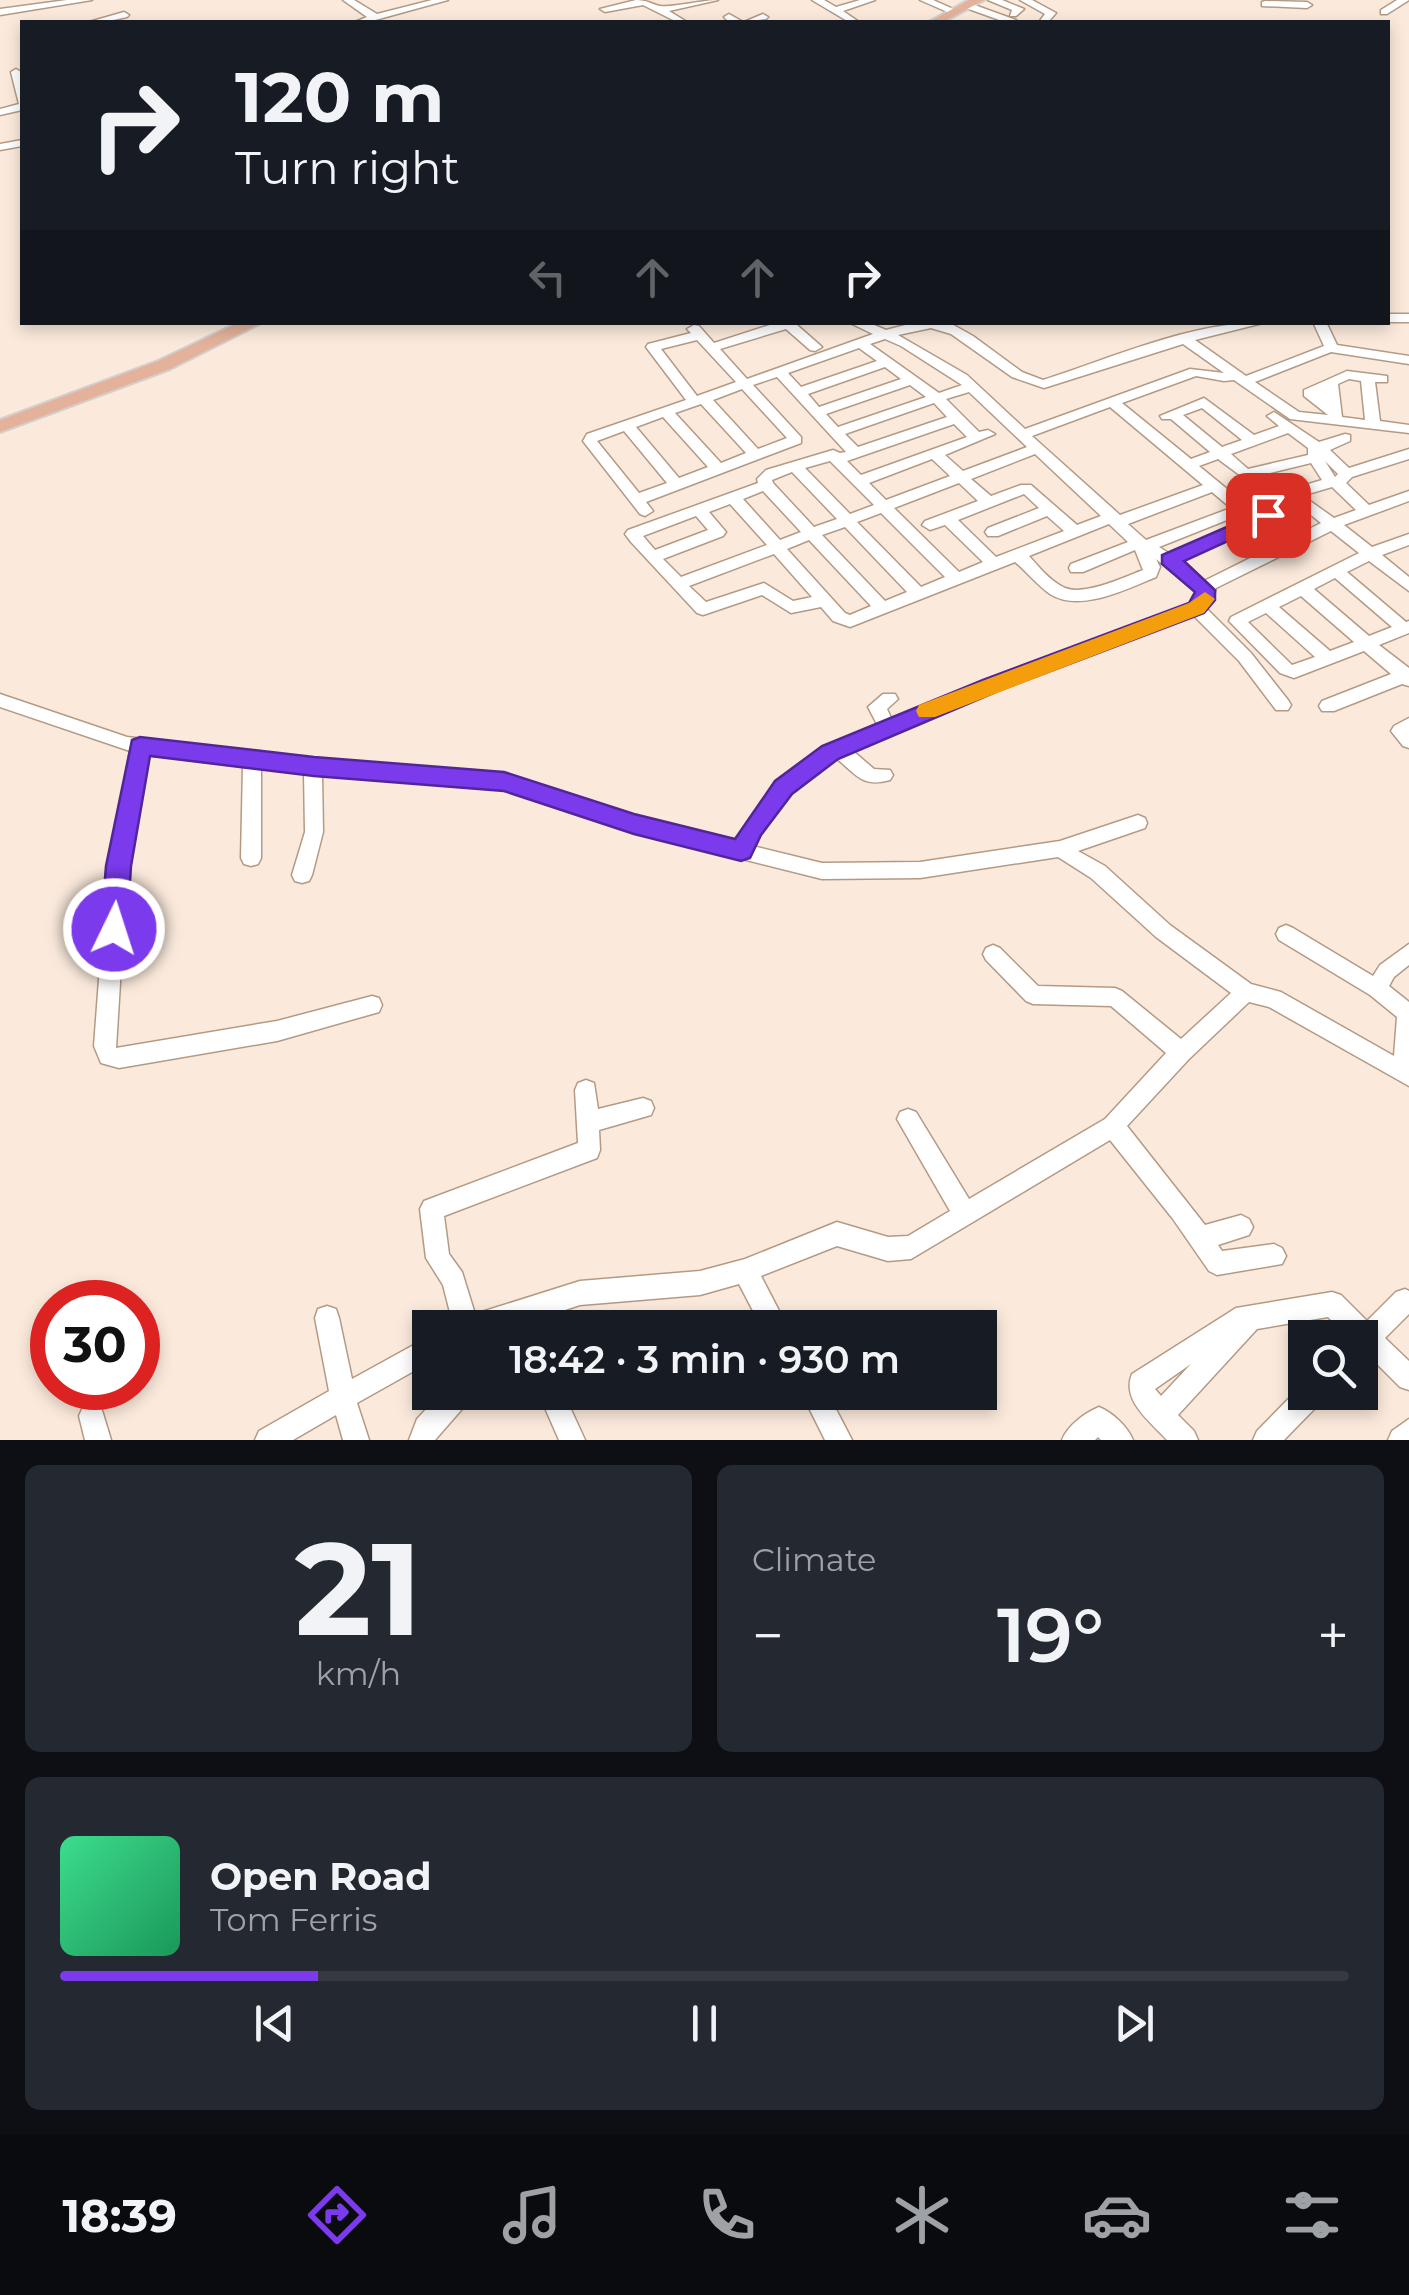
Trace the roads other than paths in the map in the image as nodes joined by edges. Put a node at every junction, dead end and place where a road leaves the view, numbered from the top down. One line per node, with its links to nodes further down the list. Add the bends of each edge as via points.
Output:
1 (348, 0): 27 (street)
2 (443, 0): 27 (street)
3 (712, 0): 19 (street)
4 (817, 0): 20 (street)
5 (870, 0): 20 (street)
6 (924, 0): 22 (street)
7 (993, 0): 26 (street, via 1020,9)
8 (1025, 0): 35 (street, via 1051,12)
9 (1406, 0): 23 (street)
10 (643, 1): 18 (street); 19 (street)
11 (976, 2): 22 (main road); 26 (street); 34 (main road)
12 (38, 4): 16 (street); 17 (street)
13 (1263, 4): 15 (street)
14 (88, 5): 17 (street)
15 (1307, 5)
16 (11, 6): 21 (street)
17 (65, 6)
18 (605, 9)
19 (658, 10): 30 (street)
20 (833, 11): 32 (street)
21 (0, 12)
22 (954, 12): 33 (main road)
23 (1384, 12)
24 (124, 16): 28 (street)
25 (763, 17): 31 (street)
26 (1013, 18)
27 (377, 19): 29 (street)
28 (105, 20)
29 (371, 20)
30 (679, 20)
31 (754, 20)
32 (852, 20)
33 (940, 20)
34 (940, 20)
35 (1045, 20)
36 (16, 72): 37 (street)
37 (20, 106): 38 (street); 39 (street)
38 (0, 112)
39 (19, 124)
40 (247, 325): 71 (main road, via 164,366)
41 (788, 325): 52 (street)
42 (792, 325): 51 (street)
43 (866, 325): 48 (street)
44 (912, 325): 48 (street)
45 (944, 325): 49 (street, via 1025,379 1044,384)
46 (1237, 325): 49 (street)
47 (1321, 325): 53 (street)
48 (895, 332): 50 (street); 61 (street)
49 (1184, 339): 58 (street)
50 (862, 345): 55 (street); 56 (street)
51 (815, 347)
52 (710, 348): 60 (street); 64 (street, via 697,332 652,347)
53 (1332, 348): 54 (street); 58 (street)
54 (1409, 360)
55 (887, 362): 59 (street); 62 (street)
56 (779, 372): 60 (street); 62 (street)
57 (1222, 377): 58 (street); 65 (street, via 1196,372); 73 (street)
58 (1243, 378): 68 (street, via 1288,414)
59 (911, 380): 63 (street); 67 (street)
60 (742, 384): 64 (street); 83 (street, via 796,440)
61 (972, 386): 63 (street); 76 (street)
62 (798, 393): 67 (street)
63 (937, 398): 69 (street); 75 (street)
64 (699, 399): 66 (street); 83 (street)
65 (1112, 402): 76 (street); 86 (street)
66 (665, 411): 70 (street); 88 (street)
67 (818, 412): 75 (street)
68 (1334, 416): 72 (street); 72 (street, via 1309,392 1347,376 1376,378)
69 (958, 418): 80 (street, via 982,436); 84 (street)
70 (626, 424): 92 (street); 92 (street, via 590,441 640,505)
71 (0, 425)
72 (1373, 426): 74 (street)
73 (1290, 427): 78 (street); 85 (street, via 1316,446)
74 (1409, 430)
75 (836, 432): 84 (street)
76 (1023, 434): 79 (street)
77 (1345, 438): 89 (street, via 1322,449)
78 (1252, 441): 81 (street); 81 (street, via 1210,399 1168,416)
79 (1038, 448): 90 (street); 105 (street)
80 (934, 453): 90 (street); 91 (street)
81 (1220, 453): 85 (street, via 1250,475); 86 (street)
82 (1409, 454): 89 (street)
83 (756, 455): 88 (street)
84 (847, 456): 87 (street); 91 (street)
85 (1315, 458): 101 (street, via 1330,483)
86 (1190, 465): 94 (street)
87 (796, 466): 93 (street, via 766,476); 104 (street)
88 (718, 469): 92 (street)
89 (1347, 474): 102 (street, via 1337,484)
90 (962, 477): 97 (street); 98 (street)
91 (858, 481): 98 (street)
92 (677, 485)
93 (766, 485): 95 (street); 108 (street)
94 (1214, 486): 101 (street); 105 (street)
95 (733, 496): 99 (street); 112 (street)
96 (1409, 496): 102 (street)
97 (988, 502): 100 (street, via 1034,485); 103 (street)
98 (884, 506): 104 (street); 119 (street)
99 (698, 509): 115 (street, via 633,534); 115 (street, via 718,532)
100 (1050, 509): 109 (street); 114 (street, via 997,531)
101 (1242, 509): 111 (street)
102 (1366, 510): 106 (street)
103 (947, 518): 107 (street); 117 (street)
104 (846, 520): 108 (street); 125 (street)
105 (1115, 520): 109 (street); 111 (street)
106 (1335, 523): 113 (street); 116 (street, via 1299,501); 124 (street)
107 (930, 525)
108 (813, 532): 112 (street); 128 (street)
109 (1076, 533): 114 (street)
110 (1409, 539): 113 (street)
111 (1143, 545): 116 (street); 122 (street, via 1150,573); 122 (street, via 1072,564)
112 (778, 546): 121 (street); 126 (street)
113 (1372, 553): 118 (street); 120 (street)
114 (1022, 554): 117 (street); 122 (street, via 1064,594)
115 (652, 557): 121 (street)
116 (1169, 560): 124 (street)
117 (994, 564): 119 (street)
118 (1336, 571): 123 (street); 130 (street)
119 (956, 579): 125 (street)
120 (1408, 582)
121 (681, 583): 126 (street, via 705,609 764,588 791,607)
122 (1098, 589)
123 (1304, 589): 127 (street); 131 (street)
124 (1205, 590): 129 (street)
125 (918, 594): 128 (street)
126 (825, 600): 128 (street, via 850,621)
127 (1267, 605): 132 (street); 132 (street, via 1237,622 1286,669)
128 (882, 608)
129 (1196, 608): 136 (street); 139 (street)
130 (1406, 631): 131 (street)
131 (1364, 644): 132 (street); 133 (street)
132 (1327, 658)
133 (1407, 677): 137 (street)
134 (889, 699): 139 (street, via 877,707)
135 (0, 700): 141 (street)
136 (1282, 705)
137 (1328, 706)
138 (1409, 726): 140 (street, via 1400,731)
139 (887, 727): 142 (street)
140 (1409, 741)
141 (140, 746): 143 (street); 156 (street, via 116,888 109,1056 277,1031)
142 (838, 749): 145 (street, via 867,775); 148 (street, via 783,787)
143 (252, 760): 144 (street); 149 (street)
144 (314, 766): 148 (street, via 504,782); 150 (street, via 314,832)
145 (884, 776)
146 (1138, 823): 147 (street)
147 (1060, 849): 148 (street, via 920,870 853,872); 155 (street)
148 (741, 850)
149 (251, 858)
150 (302, 876)
151 (1286, 934): 154 (street)
152 (1409, 953): 154 (street)
153 (993, 954): 157 (street, via 1032,995 1119,998)
154 (1376, 989): 158 (street, via 1408,1017)
155 (1246, 992): 157 (street); 158 (street, via 1274,999)
156 (372, 1005)
157 (1181, 1052): 163 (street)
158 (1405, 1074)
159 (586, 1090): 162 (street)
160 (643, 1108): 162 (street)
161 (908, 1119): 164 (street)
162 (588, 1122): 170 (street, via 585,1152 432,1208 440,1264 454,1280)
163 (1112, 1126): 164 (street); 166 (street)
164 (964, 1213): 168 (street, via 911,1247 888,1249 837,1234)
165 (1241, 1227): 166 (street)
166 (1199, 1238): 167 (street, via 1220,1264)
167 (1274, 1256)
168 (745, 1271): 171 (street, via 688,1285 580,1293); 172 (street)
169 (1405, 1300): 176 (street)
170 (463, 1310)
171 (542, 1310)
172 (766, 1310)
173 (327, 1318): 180 (street)
174 (1251, 1318): 175 (street, via 1332,1304); 185 (street); 185 (street, via 1236,1320 1144,1379 1141,1392)
175 (1346, 1320)
176 (1378, 1327)
177 (1378, 1353): 179 (street)
178 (412, 1358): 180 (street)
179 (1409, 1378)
180 (342, 1397): 187 (street); 188 (street)
181 (443, 1410): 189 (street)
182 (559, 1410): 190 (street)
183 (822, 1410): 191 (street)
184 (1295, 1410): 195 (street)
185 (1162, 1415): 194 (street)
186 (1409, 1432): 196 (street)
187 (268, 1440)
188 (356, 1440)
189 (422, 1440)
190 (572, 1440)
191 (839, 1440)
192 (1075, 1440): 193 (street, via 1099,1420)
193 (1120, 1440)
194 (1185, 1440)
195 (1266, 1440)
196 (1401, 1440)

